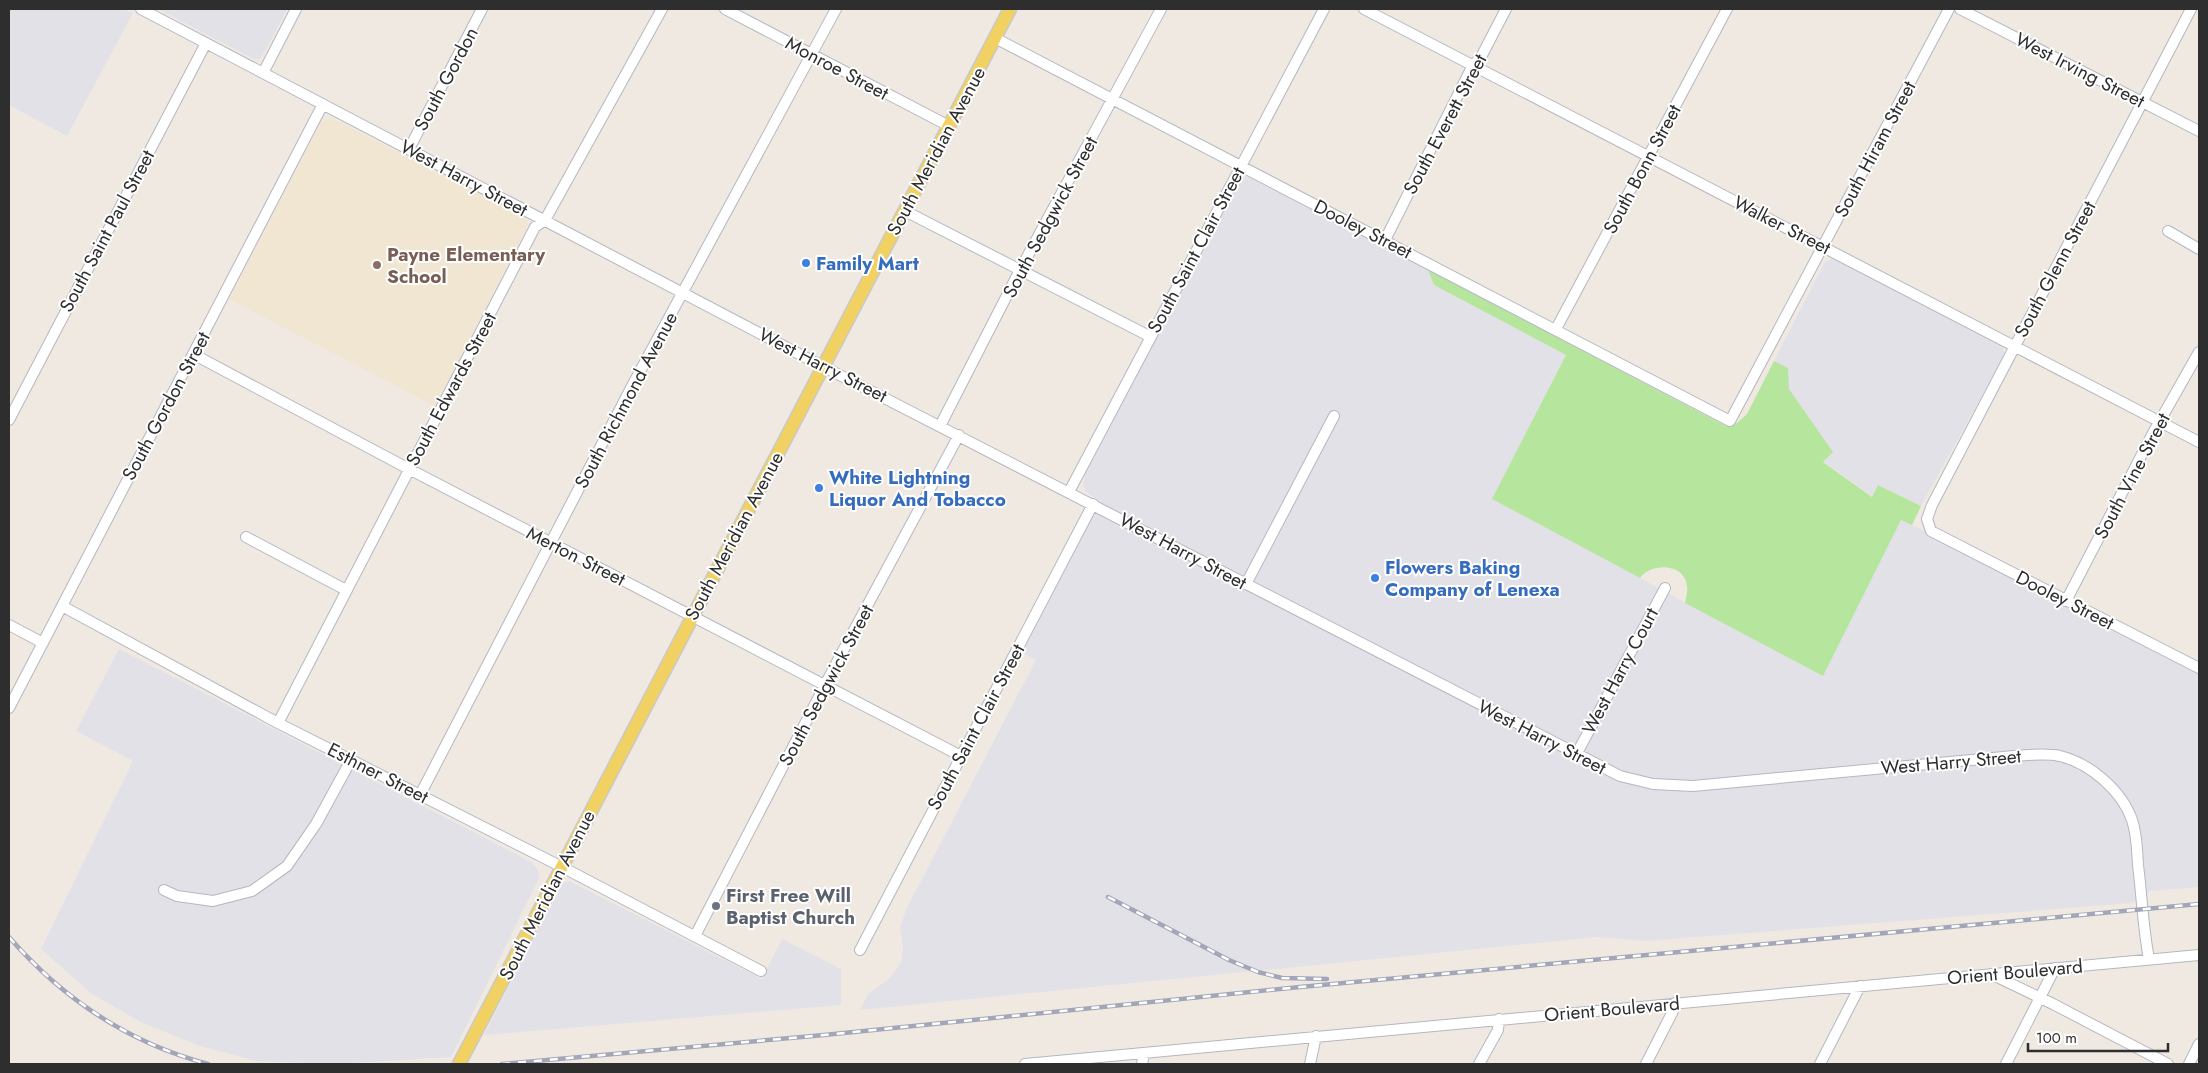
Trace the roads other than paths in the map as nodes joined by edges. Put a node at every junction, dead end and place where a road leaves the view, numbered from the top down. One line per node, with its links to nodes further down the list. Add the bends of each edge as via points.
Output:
1 (141, 9): 17 (street, West Harry Street)
2 (296, 9): 20 (street)
3 (482, 9): 26 (street, South Gordon)
4 (662, 9): 30 (street, South Edwards Street)
5 (725, 9): 18 (street, Monroe Street)
6 (836, 9): 18 (street, South Richmond Avenue)
7 (1010, 9): 16 (main road, South Meridian Avenue)
8 (1161, 9): 21 (street, South Sedgwick Street)
9 (1324, 9): 28 (street, South Saint Clair Street)
10 (1364, 9): 19 (street, Walker Street)
11 (1506, 9): 19 (street, South Everett Street)
12 (1727, 9): 27 (street, South Bonn Street)
13 (1949, 9): 33 (street, South Hiram Street)
14 (1960, 9): 22 (street, West Irving Street)
15 (2191, 9): 22 (street, South Glenn Street)
16 (995, 38): 21 (street, Dooley Street); 24 (main road, South Meridian Avenue)
17 (206, 42): 20 (street, West Harry Street); 44 (street, South Saint Paul Street)
18 (812, 54): 24 (street, Monroe Street); 36 (street, South Richmond Avenue)
19 (1473, 65): 27 (street, Walker Street); 32 (street, South Everett Street)
20 (263, 72): 23 (street, West Harry Street)
21 (1113, 99): 28 (street, Dooley Street); 35 (street, South Sedgwick Street)
22 (2143, 102): 25 (street, West Irving Street); 39 (street, South Glenn Street)
23 (323, 104): 26 (street, West Harry Street); 41 (street, South Gordon Street)
24 (949, 126): 29 (main road, South Meridian Avenue)
25 (2199, 131)
26 (409, 149): 30 (street, West Harry Street)
27 (1649, 156): 33 (street, Walker Street); 37 (street, South Bonn Street)
28 (1240, 166): 32 (street, Dooley Street); 38 (street, South Saint Clair Street)
29 (905, 211): 35 (street); 42 (main road, South Meridian Avenue)
30 (545, 220): 36 (street, West Harry Street); 50 (street, South Edwards Street, via 535,227)
31 (2168, 232): 34 (street)
32 (1385, 240): 37 (street, Dooley Street)
33 (1823, 246): 39 (street, Walker Street); 45 (street, South Hiram Street)
34 (2199, 249)
35 (1020, 270): 38 (street); 47 (street, South Sedgwick Street)
36 (683, 293): 42 (street, West Harry Street); 55 (street, South Richmond Avenue)
37 (1556, 329): 45 (street, Dooley Street)
38 (1151, 337): 51 (street, South Saint Clair Street)
39 (2015, 346): 46 (street, Walker Street); 53 (street, South Glenn Street, via 1932,506 1927,519)
40 (2199, 352): 46 (street, South Vine Street)
41 (193, 354): 50 (street, Merton Street); 60 (street, South Gordon Street)
42 (822, 366): 47 (street, West Harry Street); 61 (main road, South Meridian Avenue)
43 (1334, 416): 56 (street)
44 (9, 420)
45 (1730, 421)
46 (2160, 422): 49 (street, Walker Street); 59 (street, South Vine Street)
47 (940, 426): 48 (street, West Harry Street)
48 (959, 435): 51 (street, West Harry Street); 65 (street, South Sedgwick Street)
49 (2199, 442)
50 (409, 469): 55 (street, Merton Street); 58 (street, South Edwards Street)
51 (1069, 492): 52 (street, West Harry Street)
52 (1093, 504): 56 (street, West Harry Street); 69 (street, South Saint Clair Street)
53 (1931, 531): 59 (street, Dooley Street)
54 (246, 538): 58 (street)
55 (551, 543): 61 (street, Merton Street); 71 (street, South Richmond Avenue)
56 (1246, 584): 68 (street, West Harry Street)
57 (1665, 588): 68 (street, West Harry Court)
58 (346, 590): 67 (street, South Edwards Street)
59 (2066, 601): 64 (street, Dooley Street)
60 (62, 606): 63 (street, South Gordon Street); 67 (street, Esthner Street)
61 (692, 616): 65 (street, Merton Street); 72 (main road, South Meridian Avenue)
62 (9, 625): 63 (street)
63 (42, 643): 66 (street, South Gordon Street)
64 (2199, 668)
65 (825, 685): 69 (street, Merton Street); 74 (street, South Sedgwick Street)
66 (9, 708)
67 (278, 722): 70 (street, Esthner Street)
68 (1576, 755): 77 (street, West Harry Street, via 1620,776 1672,786 2021,755 2054,755 2071,760 2112,788 2132,820)
69 (961, 756): 75 (street, South Saint Clair Street)
70 (351, 760): 71 (street, Esthner Street); 73 (street, via 316,824 287,866 252,891 213,900 177,896)
71 (420, 794): 72 (street, Esthner Street)
72 (562, 867): 74 (street, Esthner Street); 88 (main road, South Meridian Avenue)
73 (164, 890)
74 (696, 936): 79 (street, Esthner Street)
75 (860, 950)
76 (2199, 955): 77 (street, Orient Boulevard)
77 (2149, 959): 78 (street, Orient Boulevard)
78 (2055, 968): 80 (street, Orient Boulevard); 82 (street)
79 (761, 971)
80 (1991, 974): 81 (street, Orient Boulevard); 82 (street)
81 (1860, 986): 83 (street, Orient Boulevard); 94 (street)
82 (2041, 998): 95 (street); 96 (street)
83 (1675, 1004): 84 (street, Orient Boulevard); 93 (street)
84 (1499, 1019): 85 (street, Orient Boulevard); 92 (street, via 1498,1030)
85 (1316, 1036): 87 (street, Orient Boulevard); 91 (street)
86 (2199, 1044): 97 (street)
87 (1144, 1053): 89 (street, Orient Boulevard); 90 (street)
88 (459, 1064)
89 (1025, 1064)
90 (1142, 1064)
91 (1310, 1064)
92 (1480, 1064)
93 (1646, 1064)
94 (1820, 1064)
95 (2006, 1064)
96 (2168, 1064)
97 (2188, 1064)

